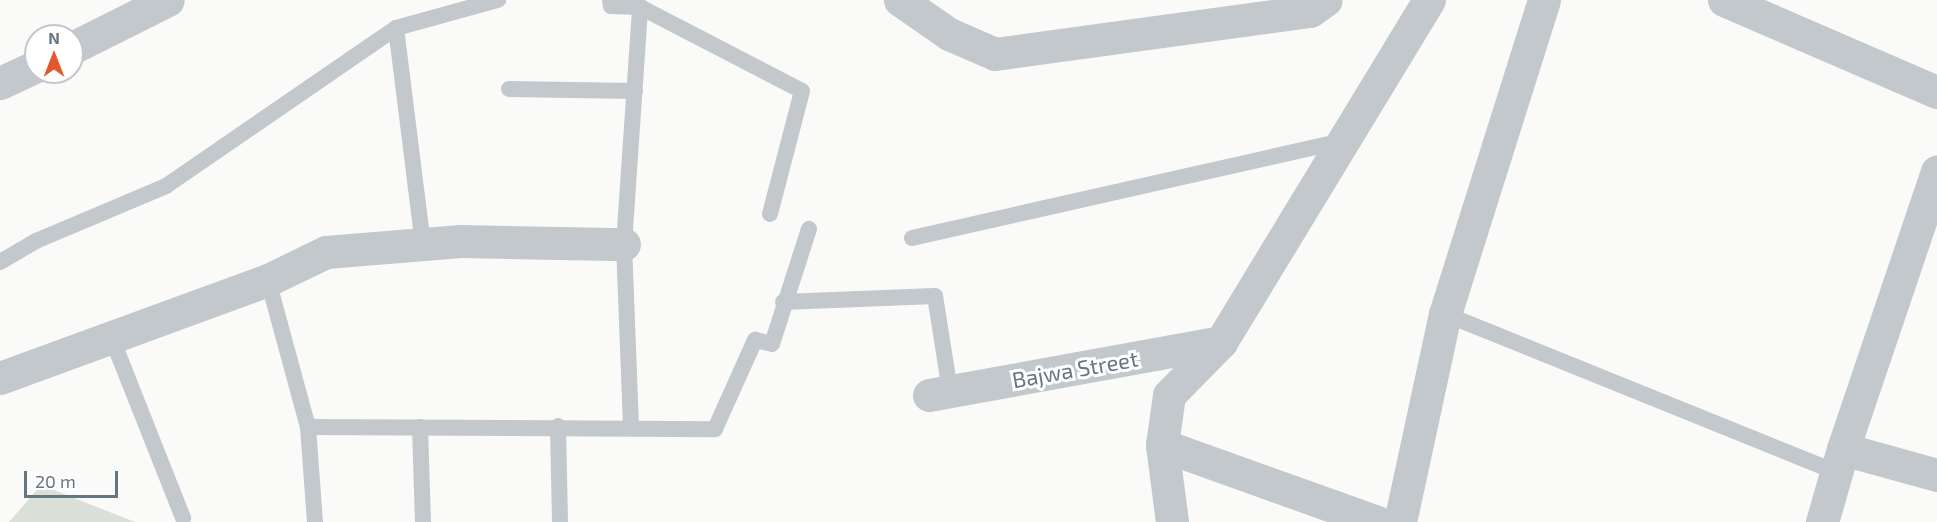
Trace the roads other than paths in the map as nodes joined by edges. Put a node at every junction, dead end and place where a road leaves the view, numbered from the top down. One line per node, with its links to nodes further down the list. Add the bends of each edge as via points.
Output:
1 (167, 0): 13 (street)
2 (498, 0): 11 (lane)
3 (610, 0): 10 (lane, via 611,6)
4 (900, 0): 12 (street)
5 (948, 0): 12 (street)
6 (1326, 0): 12 (street, via 1310,11 995,54)
7 (1429, 0): 19 (street)
8 (1544, 0): 29 (street)
9 (1724, 0): 18 (street)
10 (640, 7): 17 (lane); 21 (lane, via 802,90)
11 (396, 28): 24 (lane); 26 (lane, via 166,186 36,241)
12 (949, 34)
13 (84, 42)
14 (24, 72): 15 (street)
15 (0, 84)
16 (509, 89): 17 (lane)
17 (635, 90): 25 (lane)
18 (1937, 92)
19 (1343, 141): 23 (lane); 31 (street)
20 (1937, 171): 39 (street)
21 (770, 214)
22 (809, 229): 28 (lane)
23 (912, 238)
24 (423, 244): 25 (street); 27 (street, via 326,252)
25 (624, 244): 35 (lane)
26 (0, 261)
27 (268, 280): 30 (street); 36 (lane)
28 (783, 302): 33 (lane, via 935,296); 35 (lane, via 772,344 755,340 715,429)
29 (1445, 314): 39 (lane); 47 (street)
30 (111, 336): 32 (street); 41 (lane)
31 (1221, 342): 33 (street, Bajwa Street); 38 (street, via 1169,395)
32 (0, 378)
33 (940, 393)
34 (558, 426): 35 (lane); 37 (lane); 44 (lane)
35 (631, 426)
36 (308, 427): 37 (lane); 42 (lane)
37 (420, 427): 43 (lane)
38 (1162, 446): 45 (street); 46 (street)
39 (1841, 461): 40 (street); 48 (street)
40 (1937, 475)
41 (183, 518)
42 (315, 522)
43 (423, 522)
44 (560, 522)
45 (1172, 522)
46 (1377, 522)
47 (1401, 522)
48 (1822, 522)

